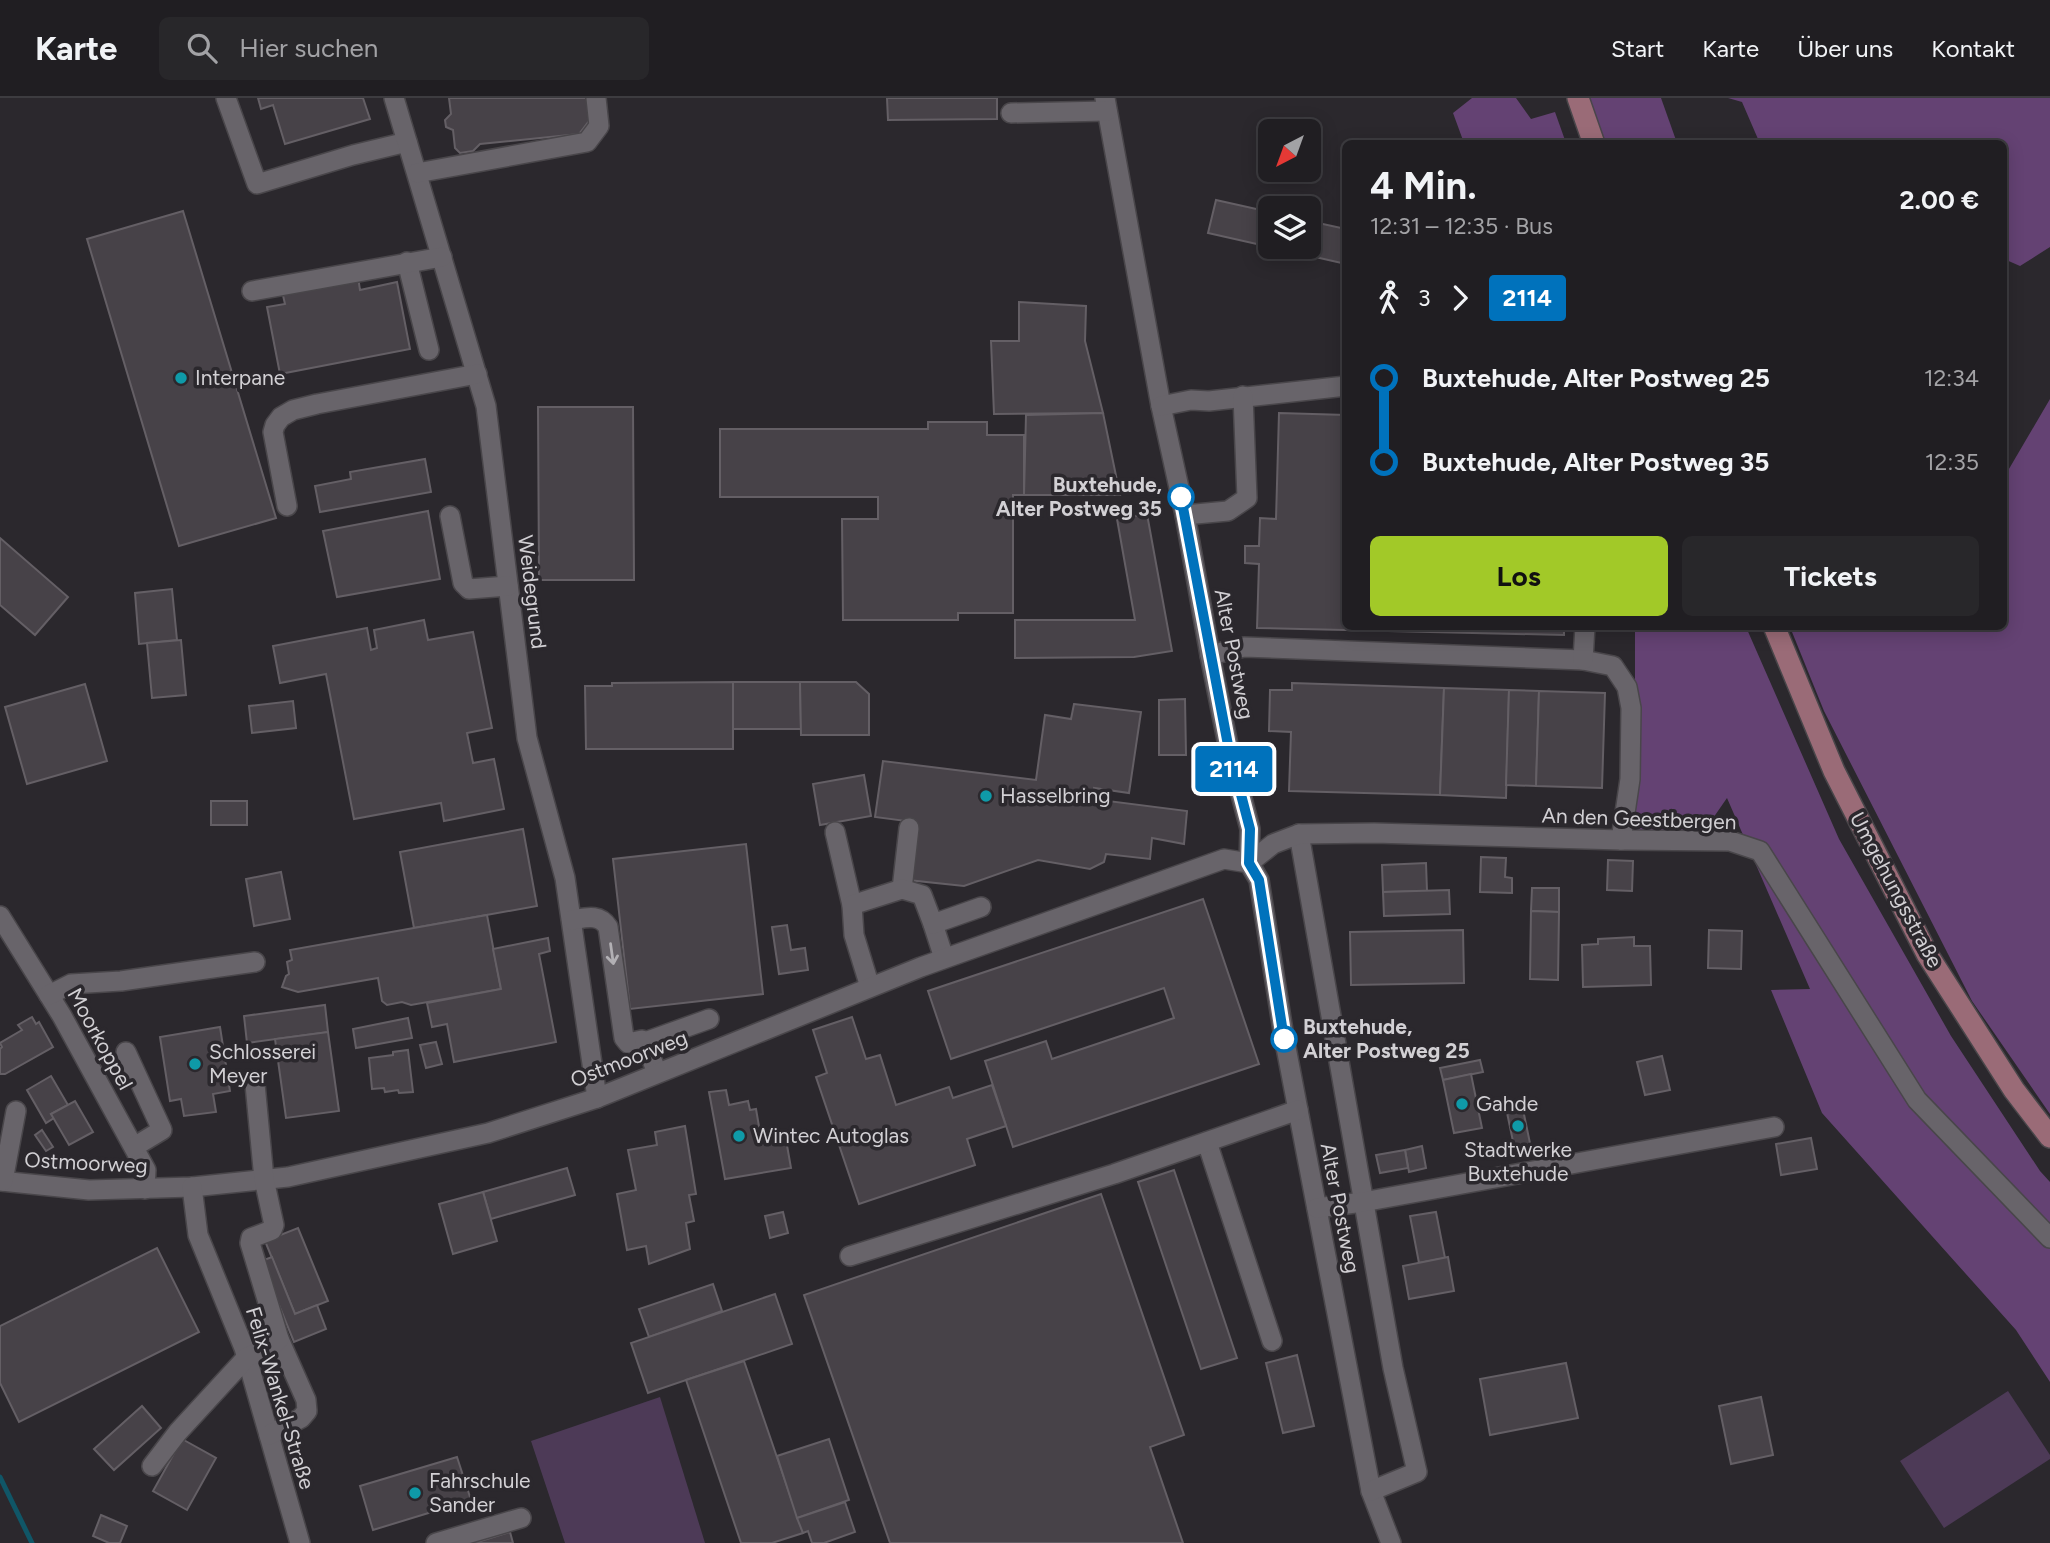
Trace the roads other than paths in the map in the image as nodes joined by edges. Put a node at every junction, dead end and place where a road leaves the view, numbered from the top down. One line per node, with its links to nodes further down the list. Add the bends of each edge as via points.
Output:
1 (226, 98): 8 (street, via 257,184)
2 (394, 98): 8 (street, Weidegrund)
3 (596, 98): 9 (street, via 599,126 587,142)
4 (1578, 98): 7 (main road)
5 (1106, 104): 6 (street); 17 (street, Alter Postweg)
6 (1011, 113)
7 (1593, 140)
8 (407, 142): 9 (street, Weidegrund)
9 (416, 173): 10 (street, Weidegrund)
10 (442, 257): 11 (street); 14 (street, Weidegrund)
11 (407, 262): 12 (street); 13 (street)
12 (252, 291)
13 (429, 350)
14 (477, 374): 18 (street, via 317,404 281,417 273,432); 21 (street, Weidegrund, via 486,406)
15 (1342, 386): 16 (street)
16 (1243, 396): 17 (street); 19 (street, via 1247,498 1228,511)
17 (1161, 406): 19 (street, Alter Postweg)
18 (287, 506)
19 (1185, 515): 24 (street, Alter Postweg)
20 (450, 516): 21 (street, via 463,583 469,589)
21 (509, 586): 35 (street, Weidegrund, via 527,738)
22 (1585, 630): 25 (street)
23 (1775, 630): 50 (main road, Umgehungsstraße, via 1834,771 1927,954 2014,1090)
24 (1210, 655): 25 (street, via 1244,647); 30 (street, Alter Postweg, via 1250,829)
25 (1583, 660): 29 (street, via 1613,666 1627,687 1630,779)
26 (909, 828): 31 (street)
27 (835, 832): 32 (street)
28 (1299, 834): 29 (street, An den Geestbergen); 30 (street, An den Geestbergen, via 1273,844); 57 (street)
29 (1622, 840): 59 (street, An den Geestbergen, via 1730,841 1760,851 1917,1100)
30 (1249, 863): 37 (street, Ostmoorweg, via 1224,859); 47 (street, Alter Postweg, via 1259,880)
31 (902, 889): 32 (street); 36 (street, via 922,895)
32 (852, 905): 39 (street, via 853,935)
33 (981, 907): 36 (street)
34 (0, 916): 40 (street, Moorkoppel)
35 (572, 920): 42 (street, one-way to 42, via 595,917 608,927 624,1038 628,1043); 46 (street, Weidegrund)
36 (933, 924): 37 (street)
37 (944, 958): 39 (street, Ostmoorweg)
38 (255, 962): 40 (street, via 71,984)
39 (870, 987): 44 (street, Ostmoorweg)
40 (49, 995): 52 (street, Moorkoppel)
41 (709, 1019): 42 (street)
42 (645, 1042): 44 (street)
43 (126, 1052): 52 (street, via 162,1130)
44 (657, 1073): 46 (street, Ostmoorweg)
45 (255, 1084): 53 (street)
46 (597, 1098): 53 (street, Ostmoorweg, via 488,1133)
47 (1298, 1110): 51 (street); 58 (street, Alter Postweg)
48 (16, 1111): 54 (street)
49 (1774, 1127): 57 (street, Alter Postweg)
50 (2050, 1137)
51 (1207, 1142): 60 (street); 62 (street)
52 (134, 1146): 56 (street, Moorkoppel, via 146,1170)
53 (264, 1179): 55 (street, Ostmoorweg); 61 (street, via 273,1228 250,1243)
54 (2, 1181): 56 (street, Ostmoorweg)
55 (192, 1186): 56 (street, Ostmoorweg); 63 (street, Felix-Wankel-Straße, via 198,1235)
56 (145, 1189)
57 (1363, 1202): 58 (street, Alter Postweg); 66 (street, via 1417,1472)
58 (1317, 1208): 66 (street, Alter Postweg)
59 (2050, 1238)
60 (850, 1256)
61 (279, 1339): 63 (street); 64 (street, via 307,1411)
62 (1272, 1341)
63 (247, 1357): 64 (street, Felix-Wankel-Straße); 65 (street)
64 (269, 1435): 68 (street, Felix-Wankel-Straße)
65 (152, 1466)
66 (1371, 1491): 70 (street, Alter Postweg)
67 (521, 1518): 69 (street)
68 (300, 1543)
69 (436, 1543)
70 (1391, 1543)

